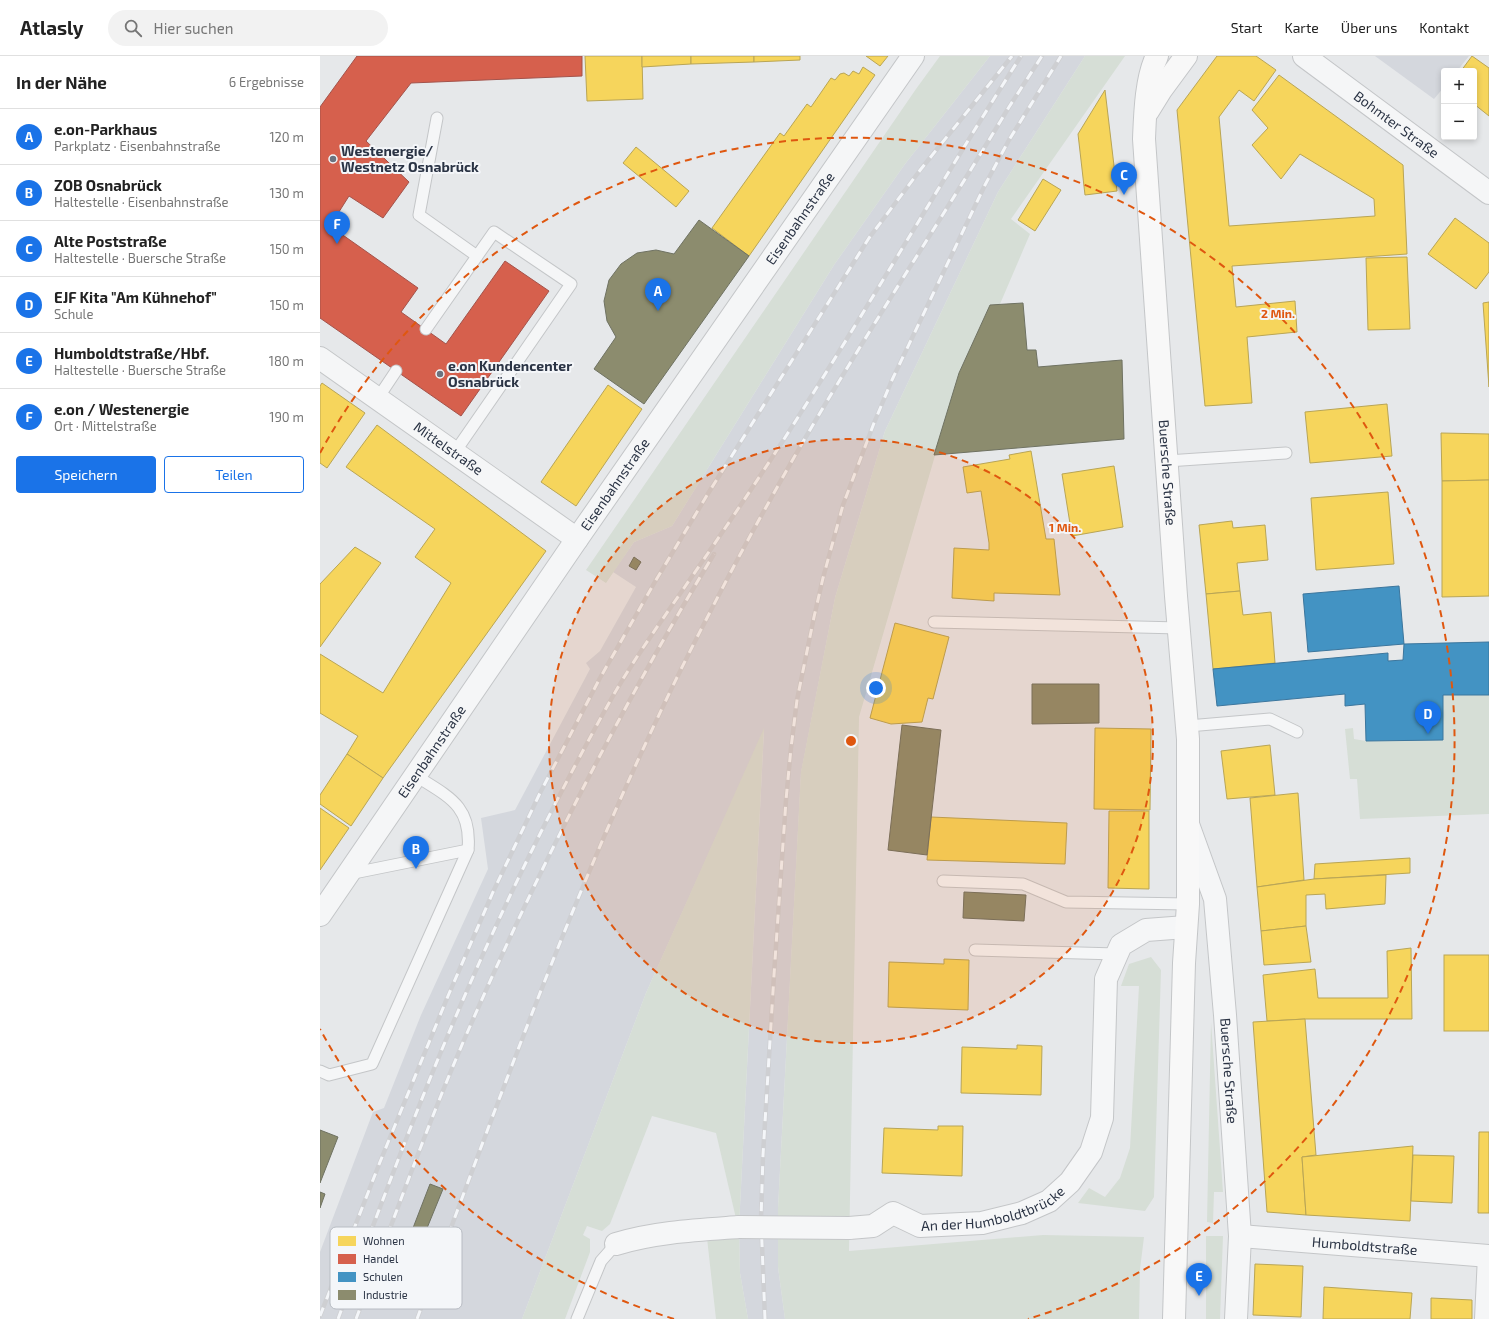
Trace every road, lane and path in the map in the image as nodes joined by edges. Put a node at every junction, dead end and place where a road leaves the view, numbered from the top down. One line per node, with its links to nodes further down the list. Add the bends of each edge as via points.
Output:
1 (913, 56): 16 (street, Eisenbahnstraße)
2 (1157, 56): 6 (main road, Buersche Straße, via 1151,67)
3 (1186, 56): 6 (main road)
4 (1304, 56): 7 (street, Bohmter Straße)
5 (436, 118): 8 (lane, via 419,215)
6 (1144, 118): 15 (main road, Buersche Straße)
7 (1489, 193)
8 (478, 256): 9 (lane); 13 (lane, via 494,232 571,284)
9 (426, 329)
10 (320, 358): 12 (street, Mittelstraße)
11 (396, 371): 12 (lane)
12 (378, 398): 13 (street, Mittelstraße)
13 (455, 452): 16 (street, Mittelstraße)
14 (1286, 453): 15 (lane)
15 (1167, 461): 18 (main road, Buersche Straße)
16 (577, 539): 21 (street, Eisenbahnstraße)
17 (934, 622): 18 (lane)
18 (1179, 628): 19 (main road, Buersche Straße)
19 (1188, 726): 20 (lane, via 1270,719); 22 (main road, Buersche Straße)
20 (1297, 732)
21 (416, 776): 23 (lane, via 457,805 466,819); 24 (street, Eisenbahnstraße)
22 (1189, 827): 26 (main road, Buersche Straße); 32 (street, Buersche Straße, via 1215,899)
23 (468, 850): 24 (lane); 31 (lane, via 372,1064 329,1075)
24 (349, 874): 27 (street, Eisenbahnstraße)
25 (943, 881): 26 (lane, via 1023,884 1066,902)
26 (1188, 904): 28 (main road, Buersche Straße)
27 (320, 915)
28 (1186, 927): 30 (street, An der Humboldtbrücke, via 1146,930 1120,945); 36 (main road, Buersche Straße)
29 (975, 950): 30 (lane)
30 (1117, 954): 33 (street, An der Humboldtbrücke, bridge, via 1106,979 1102,1118 1091,1152 1070,1182 1049,1201 1022,1213 982,1223 920,1226 893,1213 873,1226 706,1229 635,1238)
31 (320, 1071)
32 (1240, 1236): 34 (street, Humboldtstraße); 37 (street, Buersche Straße)
33 (616, 1244): 35 (lane, An der Humboldtbrücke, via 601,1261)
34 (1489, 1256): 38 (street)
35 (577, 1319)
36 (1174, 1319)
37 (1236, 1319)
38 (1486, 1319)

